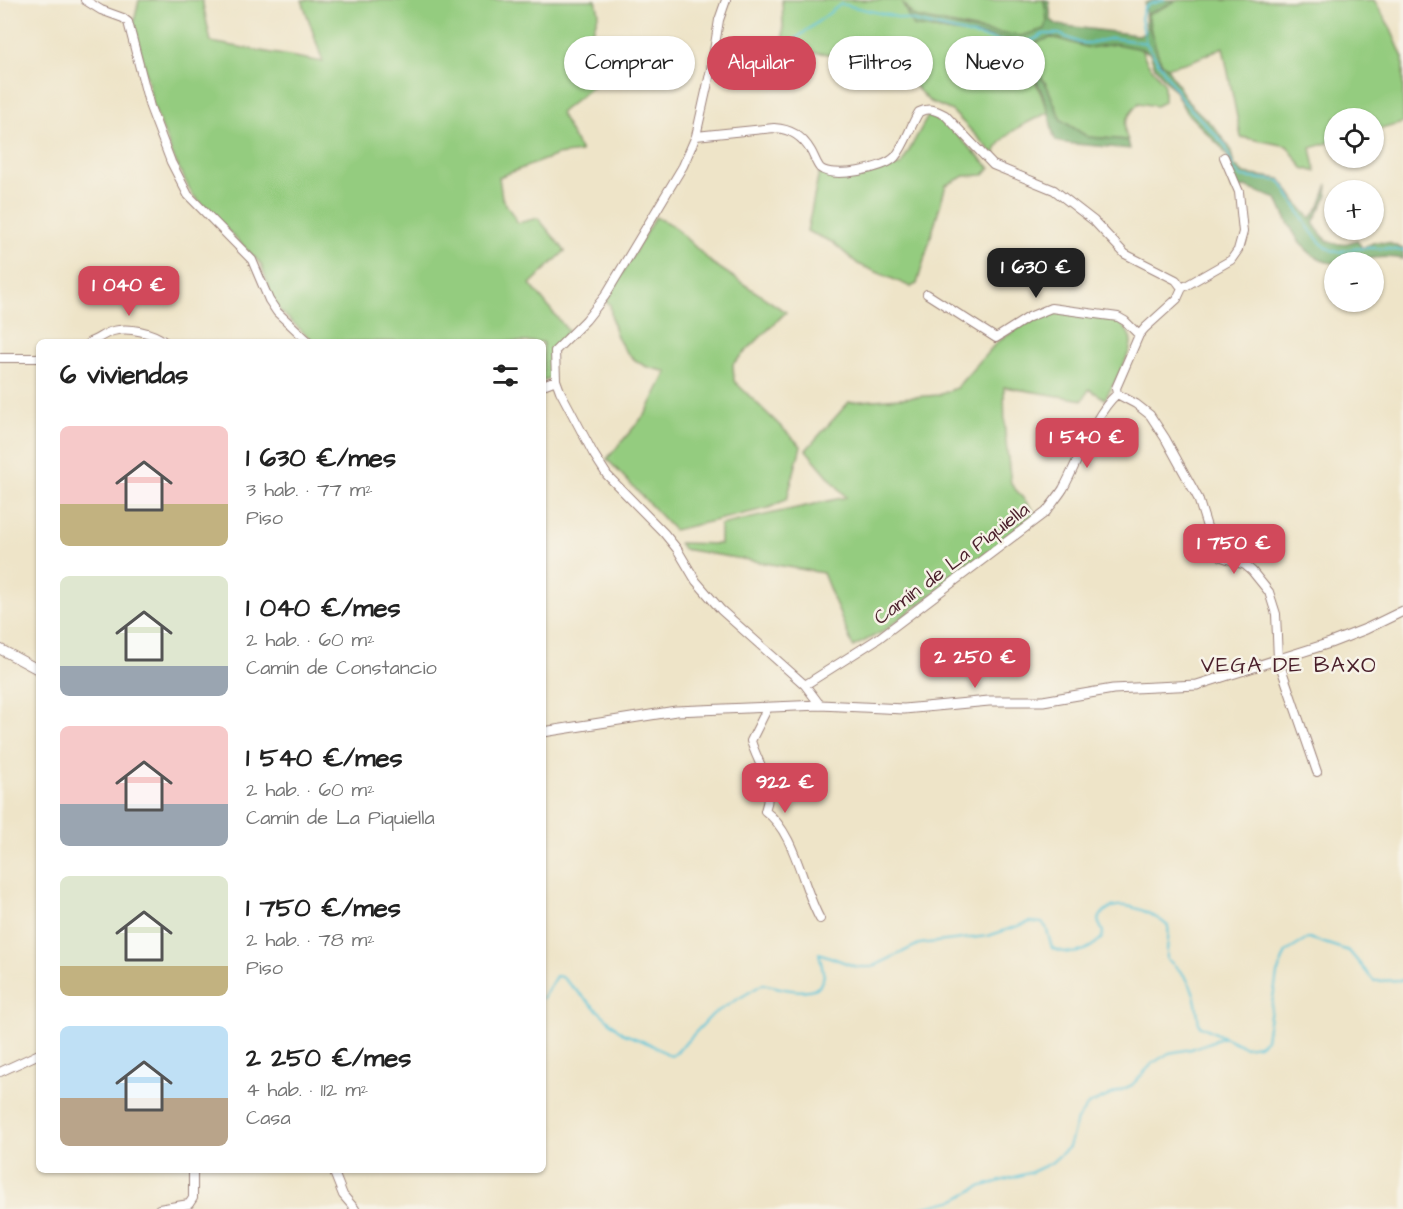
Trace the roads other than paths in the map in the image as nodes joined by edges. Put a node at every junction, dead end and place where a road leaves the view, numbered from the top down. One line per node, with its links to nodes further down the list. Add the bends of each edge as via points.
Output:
1 (85, 0): 10 (street, via 128,22 150,106 188,195 252,260 273,306)
2 (726, 0): 3 (street)
3 (696, 136): 5 (street, via 785,128 805,142 820,168 845,172 881,165 894,158 919,112 926,108 935,110 950,120 993,165 1054,190 1094,221 1125,254 1176,280); 13 (street, via 683,166 605,296 555,351)
4 (1224, 157): 5 (street, Camín de La Piquiella, via 1239,192 1243,232 1238,250 1231,261)
5 (1182, 288): 7 (street, Camín de La Piquiella, via 1177,299)
6 (927, 294): 7 (street, via 996,338 1029,317 1060,308 1118,317)
7 (1139, 335): 15 (street, Camín de La Piquiella, via 1116,388)
8 (96, 339): 9 (street, via 124,330)
9 (160, 339)
10 (306, 339)
11 (0, 358): 12 (street)
12 (36, 358)
13 (556, 380): 14 (street); 20 (street, via 607,475 664,533 696,581 722,610)
14 (546, 384)
15 (1117, 394): 18 (street, via 1150,415 1165,438 1198,498 1218,552 1245,565 1269,592 1276,614); 20 (street, Camín de La Piquiella, via 1046,512 879,638)
16 (1403, 611): 18 (street, via 1366,629)
17 (0, 649): 19 (street)
18 (1278, 660): 21 (street, via 1197,685 1113,689 1043,702 989,701 904,709); 24 (street)
19 (36, 668)
20 (805, 685): 21 (street)
21 (820, 705): 22 (street)
22 (768, 707): 23 (street, via 676,711); 25 (street, via 751,741 770,792 765,811 783,833)
23 (546, 732)
24 (1317, 772)
25 (820, 919)
26 (36, 1055): 27 (street)
27 (0, 1072)
28 (193, 1173): 30 (street, via 193,1198 189,1204)
29 (334, 1173): 31 (street, via 343,1195)
30 (159, 1209)
31 (355, 1209)

